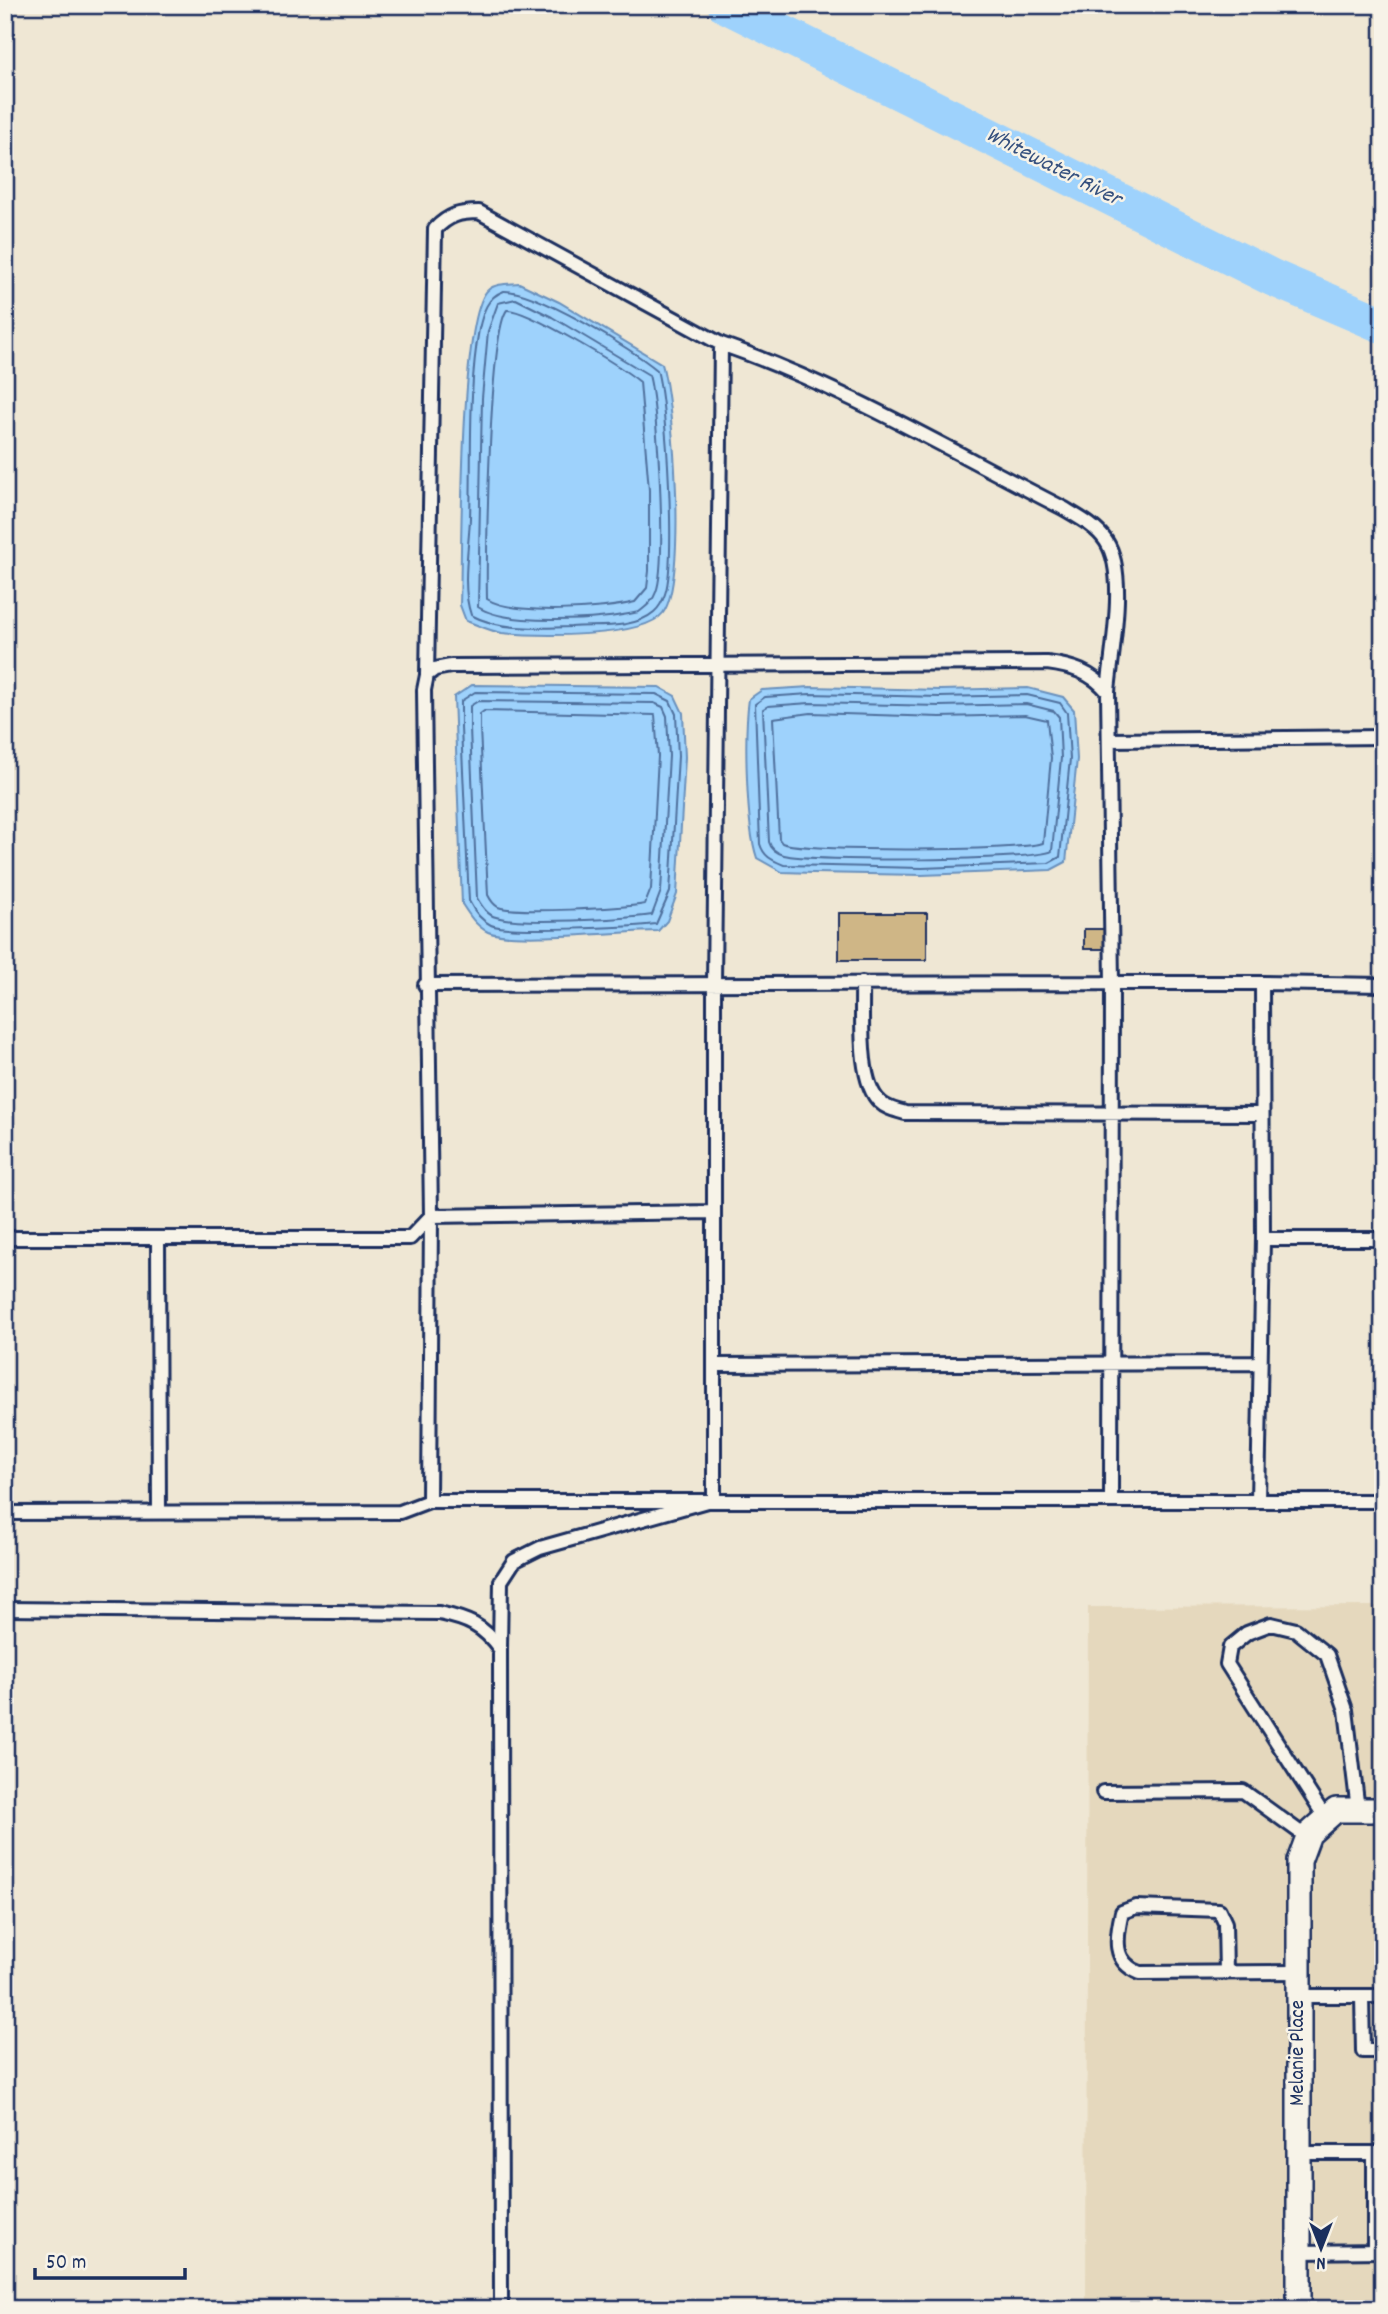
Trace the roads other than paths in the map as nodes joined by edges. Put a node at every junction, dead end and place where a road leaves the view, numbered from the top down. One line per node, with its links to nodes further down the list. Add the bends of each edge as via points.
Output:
1 (721, 344): 2 (lane); 3 (lane, via 479,212 447,216 435,229); 4 (lane, via 854,401 1093,527 1113,555 1116,586)
2 (718, 665): 3 (lane, via 451,666); 4 (lane, via 1047,663 1070,666); 10 (lane)
3 (427, 675): 11 (lane)
4 (1108, 692): 6 (lane)
5 (1383, 737): 6 (lane)
6 (1109, 740): 8 (lane)
7 (862, 983): 8 (lane); 10 (lane); 13 (lane, via 868,1086 887,1108 905,1112)
8 (1111, 983): 9 (lane); 13 (lane)
9 (1262, 983): 12 (lane); 14 (lane)
10 (714, 984): 11 (lane); 15 (lane)
11 (425, 985): 16 (lane)
12 (1383, 985)
13 (1110, 1114): 14 (lane); 23 (lane)
14 (1262, 1114): 19 (lane)
15 (714, 1212): 16 (lane); 22 (lane)
16 (430, 1216): 18 (lane, via 410,1238); 25 (lane)
17 (5, 1238): 18 (lane)
18 (158, 1238): 29 (lane)
19 (1263, 1239): 20 (lane); 21 (lane)
20 (1383, 1239)
21 (1260, 1363): 23 (lane); 27 (lane)
22 (716, 1365): 23 (lane); 24 (lane)
23 (1109, 1365): 26 (lane)
24 (714, 1499): 25 (lane); 26 (lane); 32 (lane, via 540,1548 514,1562 501,1581)
25 (429, 1500): 29 (lane, via 400,1512)
26 (1111, 1501): 27 (lane)
27 (1258, 1501): 28 (lane)
28 (1383, 1501)
29 (159, 1513): 30 (lane)
30 (5, 1514)
31 (5, 1609): 32 (lane, via 439,1613 470,1619 489,1633)
32 (500, 1649): 47 (lane)
33 (1102, 1792): 36 (lane, via 1243,1791)
34 (1383, 1810): 35 (street)
35 (1340, 1813): 35 (lane, via 1346,1710 1326,1655 1296,1630 1271,1624 1247,1633 1230,1647 1227,1664); 36 (street, Melanie Place)
36 (1308, 1838): 38 (street, Melanie Place, via 1299,1861)
37 (1226, 1972): 37 (lane, via 1140,1973 1127,1968 1119,1958 1117,1930 1122,1912 1136,1907 1219,1910 1225,1923); 38 (lane)
38 (1299, 1972): 39 (street, Melanie Place)
39 (1299, 1996): 40 (lane); 43 (street, Melanie Place)
40 (1362, 1996): 41 (lane); 42 (lane, via 1363,2050)
41 (1383, 1996)
42 (1383, 2051)
43 (1299, 2153): 44 (lane); 46 (street, Melanie Place)
44 (1378, 2153): 45 (lane)
45 (1379, 2251): 46 (lane)
46 (1299, 2252): 48 (street, Melanie Place)
47 (501, 2309)
48 (1299, 2309)

